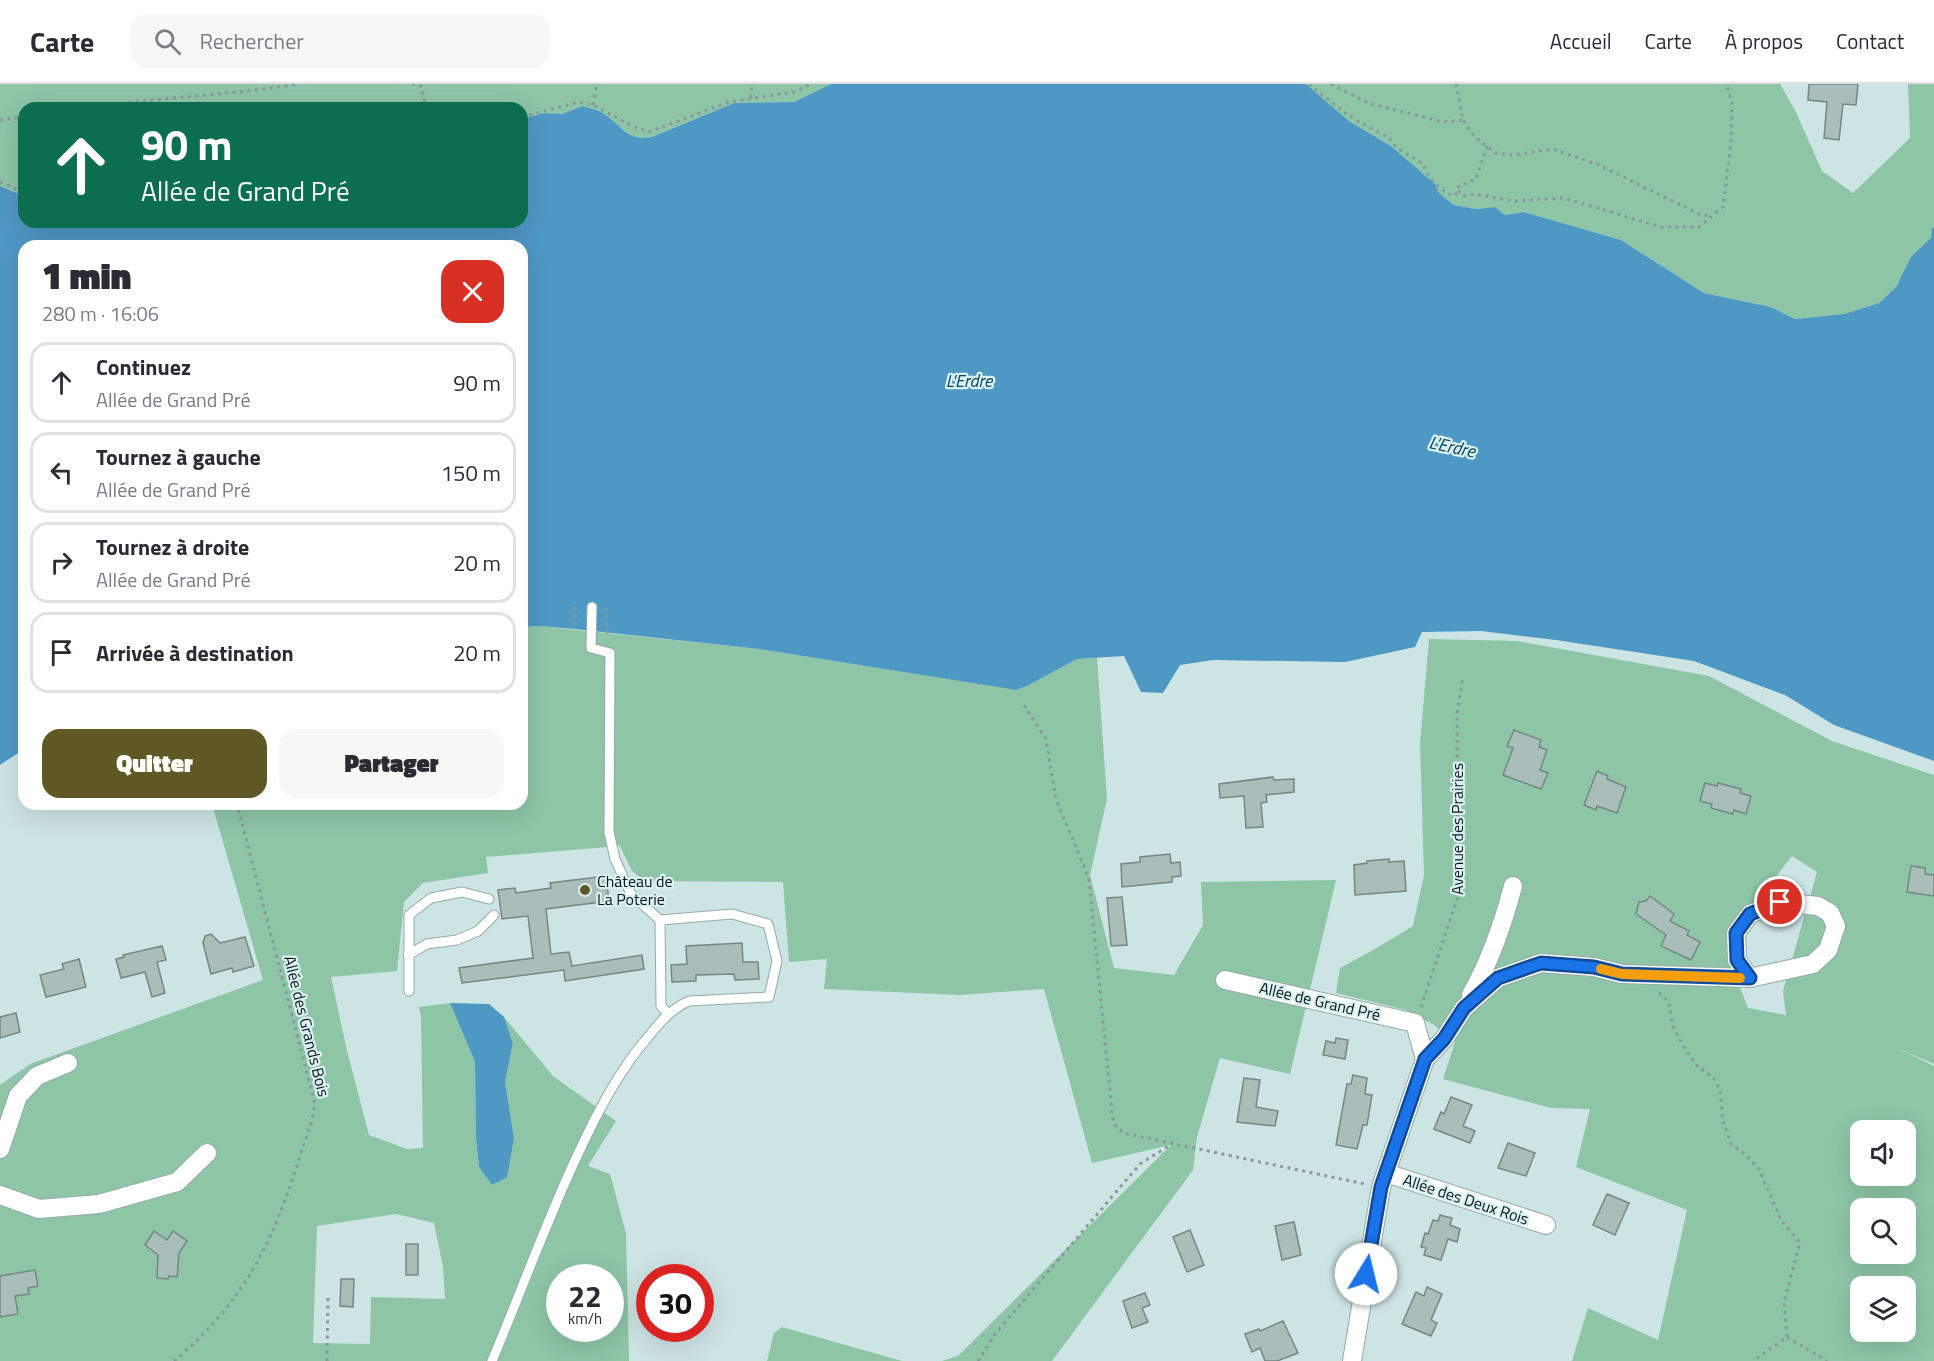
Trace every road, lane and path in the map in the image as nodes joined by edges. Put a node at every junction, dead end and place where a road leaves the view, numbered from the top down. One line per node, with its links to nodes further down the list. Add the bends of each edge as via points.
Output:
1 (299, 84): 11 (path)
2 (412, 84): 12 (path, via 421,86)
3 (597, 84): 13 (path)
4 (752, 84): 10 (path)
5 (811, 84): 10 (path, via 794,92)
6 (1309, 84): 21 (path, via 1423,164 1438,186 1454,196)
7 (1331, 84): 17 (path, via 1368,103 1443,122)
8 (1456, 84): 17 (path)
9 (1726, 84): 22 (path, via 1732,102 1731,142 1723,207)
10 (751, 98): 13 (path, via 707,109 650,132)
11 (132, 102)
12 (425, 102)
13 (592, 105): 14 (path, via 578,102)
14 (528, 115)
15 (18, 118): 16 (path)
16 (0, 120)
17 (1463, 120): 18 (path)
18 (1487, 146): 21 (path, via 1476,179 1456,188); 22 (path, via 1495,153 1513,155 1553,149 1599,165 1701,215)
19 (0, 182): 20 (path)
20 (18, 190)
21 (1459, 191): 22 (path, via 1463,196 1474,194 1514,201 1564,198 1661,227 1699,227)
22 (1714, 216)
23 (575, 607): 26 (path)
24 (592, 607): 34 (lane, via 591,648 610,653 609,832 615,859 631,894)
25 (606, 608): 27 (path)
26 (576, 629)
27 (607, 633)
28 (1463, 676): 42 (path, Avenue des Prairies, via 1457,716 1458,896)
29 (1024, 705): 45 (path, via 1046,739 1056,799 1089,879 1113,1122 1123,1132)
30 (239, 810): 53 (path, Allée des Grands Bois, via 315,1104 313,1122 290,1191 259,1261 220,1317)
31 (1513, 886): 40 (street, via 1482,976)
32 (489, 899): 35 (lane, via 462,892 431,898 409,915)
33 (494, 915): 35 (lane, via 478,931 457,940 427,944)
34 (660, 920): 41 (lane, via 661,1006); 41 (lane, via 732,914 768,924 777,961 769,997 689,1001)
35 (408, 955): 39 (lane)
36 (1750, 978): 36 (street, via 1813,964 1828,950 1836,926 1830,913 1818,906 1780,902 1750,914 1736,933 1737,960); 40 (street, via 1622,974 1594,967 1541,963 1498,978)
37 (1225, 980): 42 (street, Allée de Grand Pré)
38 (1653, 990): 52 (path, via 1669,1004 1673,1026 1683,1046 1698,1067 1713,1077 1720,1090 1723,1121 1731,1144 1759,1169 1781,1220 1800,1243 1784,1302)
39 (410, 991)
40 (1464, 1008): 43 (street)
41 (668, 1014): 55 (lane, via 630,1060 588,1132)
42 (1415, 1023): 43 (street)
43 (1425, 1059): 48 (street)
44 (68, 1063): 46 (street, via 38,1076 18,1096)
45 (1172, 1144): 48 (path); 56 (path, via 1140,1164 994,1334)
46 (0, 1149)
47 (207, 1153): 49 (street, via 177,1182 99,1204 39,1209)
48 (1383, 1180): 50 (street, Allée des Deux Rois); 57 (street)
49 (0, 1195)
50 (1546, 1225)
51 (328, 1296): 54 (path)
52 (1787, 1337): 58 (path); 59 (path)
53 (174, 1361)
54 (327, 1361)
55 (492, 1361)
56 (978, 1361)
57 (1352, 1361)
58 (1753, 1361)
59 (1827, 1361)

